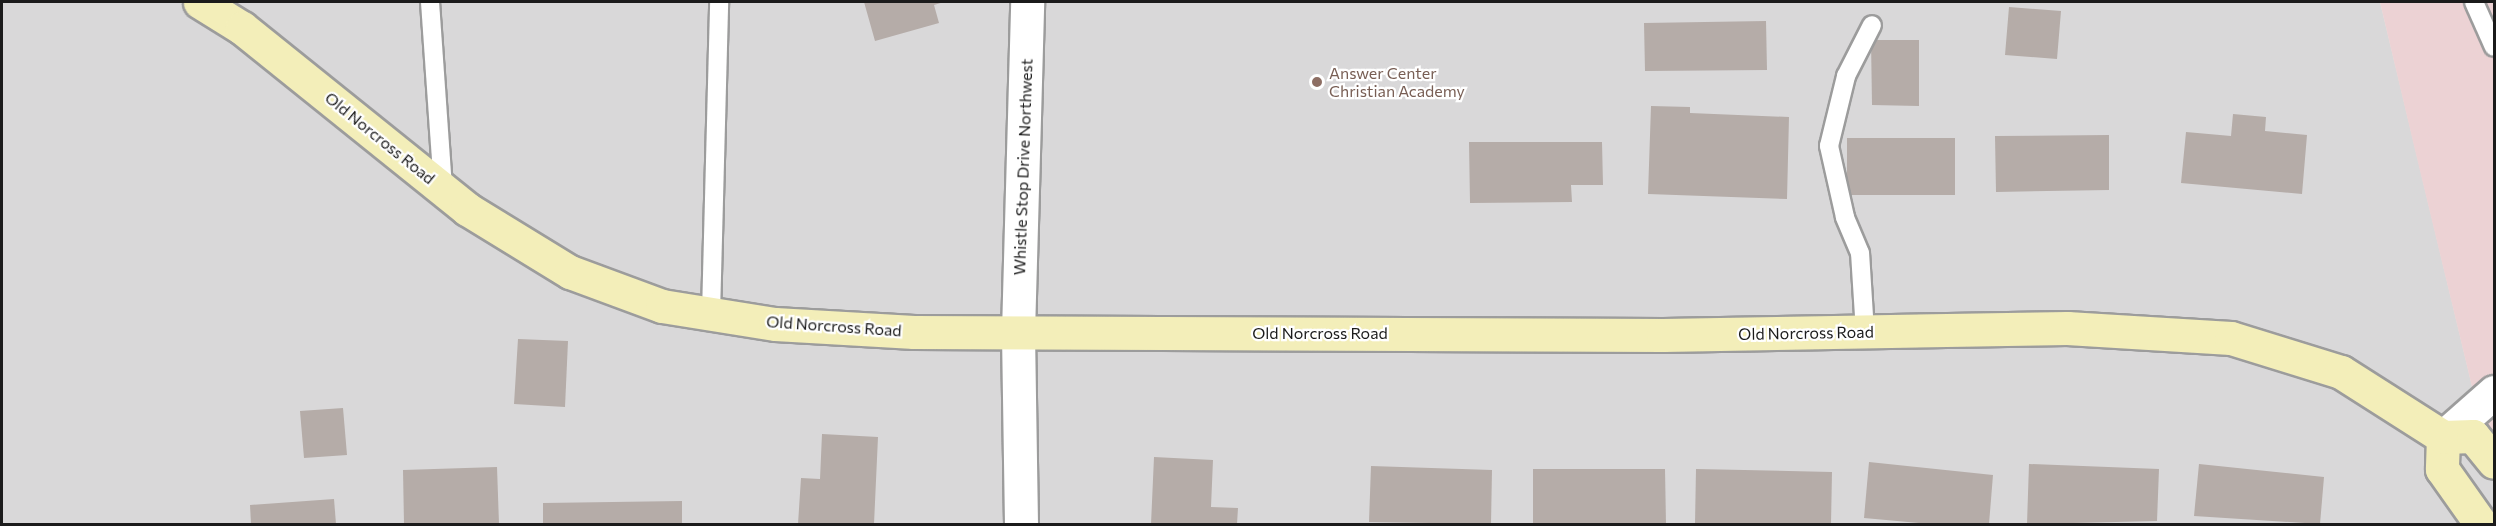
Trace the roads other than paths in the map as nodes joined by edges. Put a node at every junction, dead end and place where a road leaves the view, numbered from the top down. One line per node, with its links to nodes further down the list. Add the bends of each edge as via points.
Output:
1 (200, 2): 8 (street, Old Norcross Road, via 242,28)
2 (430, 2): 8 (lane)
3 (719, 2): 9 (lane)
4 (1027, 2): 10 (street, Whistle Stop Drive Northwest)
5 (2474, 2): 7 (lane)
6 (1872, 26): 11 (lane, via 1846,76 1829,146 1845,217 1860,253)
7 (2494, 47)
8 (443, 188): 9 (street, Old Norcross Road, via 467,208 570,272 662,306)
9 (711, 314): 10 (street, Old Norcross Road, via 787,324 914,332)
10 (1018, 332): 11 (street, Old Norcross Road); 15 (street, Whistle Stop Drive Northwest)
11 (1864, 332): 13 (street, Old Norcross Road, via 2067,328 2231,338 2341,372)
12 (2494, 392): 13 (street)
13 (2443, 437): 14 (street, via 2473,436); 16 (street, via 2442,469)
14 (2494, 462)
15 (1021, 525)
16 (2481, 525)

